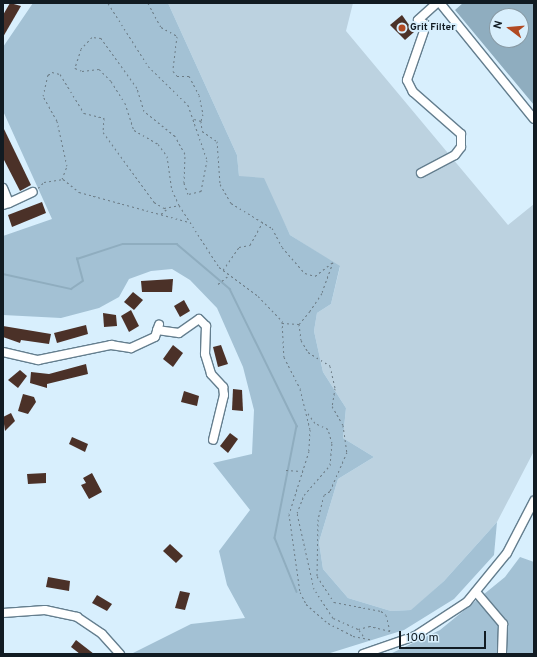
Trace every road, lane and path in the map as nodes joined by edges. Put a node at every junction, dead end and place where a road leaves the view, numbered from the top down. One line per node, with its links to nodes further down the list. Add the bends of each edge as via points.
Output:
1 (108, 3): 4 (path, via 148,66 180,94)
2 (148, 3): 6 (path, via 165,31 177,36 174,74 189,76 199,95)
3 (438, 3): 5 (street); 9 (street, via 418,20 426,25 407,80 414,92 461,134 461,147 455,155)
4 (194, 119): 6 (path); 14 (path, via 207,171 201,191 192,195 185,188 185,154 175,136 144,111 137,88 101,38 92,37 81,49 75,68 82,71 99,69 125,103 134,130 158,144 167,156 172,190)
5 (534, 119)
6 (200, 121): 18 (path, via 202,131 217,141 223,193 236,208)
7 (103, 132): 8 (path); 10 (path, via 104,118 84,113 60,74 52,72 48,75 43,96 65,145 67,166); 15 (path, via 154,202)
8 (104, 136)
9 (421, 173)
10 (62, 179): 12 (path, via 44,182); 16 (path, via 79,192)
11 (3, 188): 13 (street)
12 (33, 192): 13 (street)
13 (6, 204)
14 (179, 205): 15 (path); 17 (path)
15 (168, 208): 16 (path)
16 (161, 215): 17 (path)
17 (190, 222): 19 (path)
18 (263, 222): 19 (path, via 250,244 239,247 233,260); 23 (path, via 305,273 314,276 333,262 322,293)
19 (223, 270): 20 (path)
20 (228, 276): 21 (path); 22 (path, via 267,304)
21 (218, 284)
22 (282, 323): 23 (path); 25 (path, via 284,357)
23 (299, 324): 32 (path, via 300,340 308,352 330,366 334,383 332,406 343,425 347,452 330,490 324,495 318,519 317,576 334,602 381,611 391,626 390,631 370,626)
24 (3, 353): 26 (street, via 38,360 111,345 131,348 144,344 158,328 180,333 199,319 206,326 205,354 211,374 223,387 224,395)
25 (306, 412): 28 (path, via 311,441); 32 (path, via 315,423 328,429 332,443 330,465 304,495 297,513 308,572 328,612)
26 (213, 440)
27 (286, 470): 28 (path)
28 (302, 471): 33 (path, via 289,514 300,592 316,616 339,630)
29 (534, 501): 30 (street, via 507,553)
30 (476, 592): 36 (street, via 451,615 421,632); 37 (street, via 503,624)
31 (3, 613): 35 (street, via 45,610 77,617 102,634)
32 (358, 629): 33 (path)
33 (364, 638): 34 (path)
34 (373, 640)
35 (120, 654)
36 (363, 654)
37 (502, 654)

